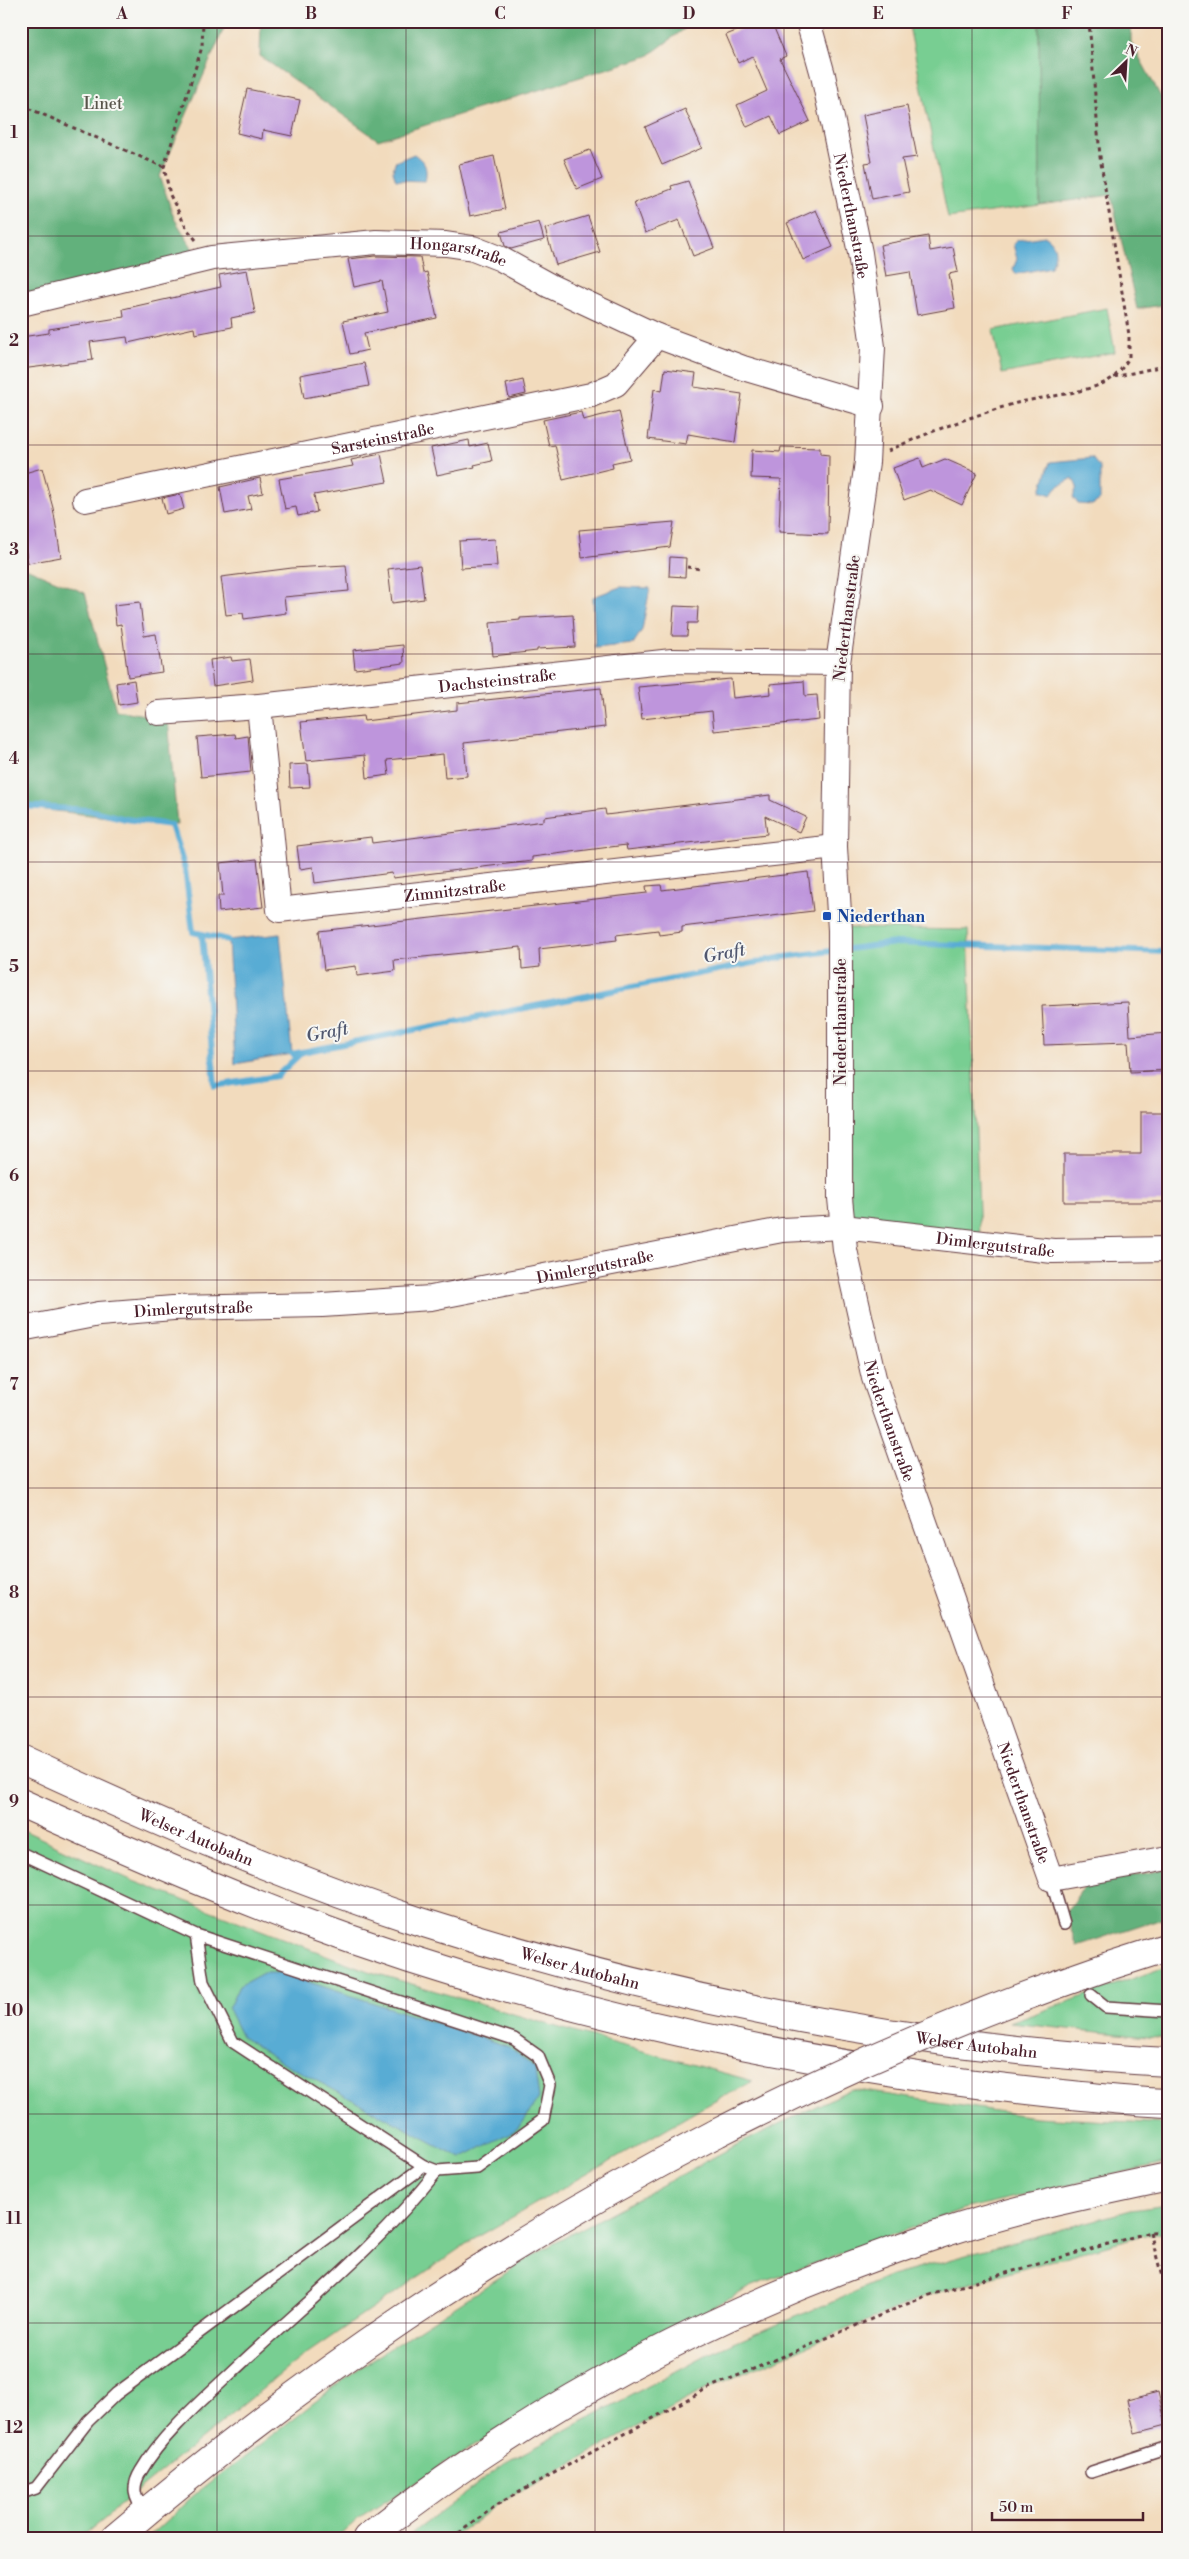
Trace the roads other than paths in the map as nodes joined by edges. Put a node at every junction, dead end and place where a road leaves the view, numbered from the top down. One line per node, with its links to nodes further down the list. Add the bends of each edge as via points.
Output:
1 (808, 21): 4 (street, Niederthanstraße, via 823,75 860,253 873,347)
2 (21, 304): 3 (street, Hongarstraße, via 212,258 376,242 446,244 473,248)
3 (657, 336): 4 (street, Hongarstraße, via 743,368); 5 (street, Sarsteinstraße, via 616,384 590,395)
4 (872, 406): 6 (street, Niederthanstraße)
5 (85, 500)
6 (838, 663): 7 (street, Dachsteinstraße, via 672,661); 9 (street, Niederthanstraße)
7 (259, 706): 8 (street, Dachsteinstraße); 9 (street, Zimnitzstraße, via 280,910)
8 (158, 713)
9 (835, 847): 10 (street, Niederthanstraße, via 840,930 840,1198)
10 (843, 1227): 11 (street, Dimlergutstraße, via 1053,1251); 12 (street, Dimlergutstraße, via 782,1230 431,1298 322,1305 173,1308 99,1314); 17 (street, Niederthanstraße, via 845,1250 874,1378)
11 (1168, 1249)
12 (21, 1329)
13 (21, 1759): 23 (highway, Welser Autobahn, via 116,1804 264,1865 421,1922 582,1968 703,1998 849,2028 997,2047)
14 (21, 1803): 24 (highway, via 168,1869 304,1922 423,1963 544,1999 700,2037 804,2058 970,2084)
15 (21, 1853): 19 (lane)
16 (1168, 1858): 17 (street, Niederthanstraße)
17 (1051, 1879): 18 (lane)
18 (1064, 1924)
19 (196, 1936): 25 (lane, via 202,1982 233,2042); 26 (lane, via 514,2039 538,2056 550,2085 544,2120 477,2168)
20 (1168, 1947): 31 (highway, bridge, via 977,2014 892,2049 799,2091 620,2183 410,2312 237,2437)
21 (1091, 1995): 22 (lane, via 1106,2007)
22 (1168, 2011)
23 (1168, 2062)
24 (1168, 2103)
25 (424, 2166): 26 (lane); 30 (lane, via 116,2394 88,2421 36,2488)
26 (437, 2171): 31 (lane, via 365,2251 215,2388 162,2444 140,2472 134,2491)
27 (1168, 2177): 33 (highway, via 1057,2201 944,2232 744,2308 579,2392 500,2441)
28 (1168, 2447): 29 (lane)
29 (1091, 2472)
30 (21, 2493)
31 (145, 2512): 32 (highway)
32 (115, 2538)
33 (367, 2538)

